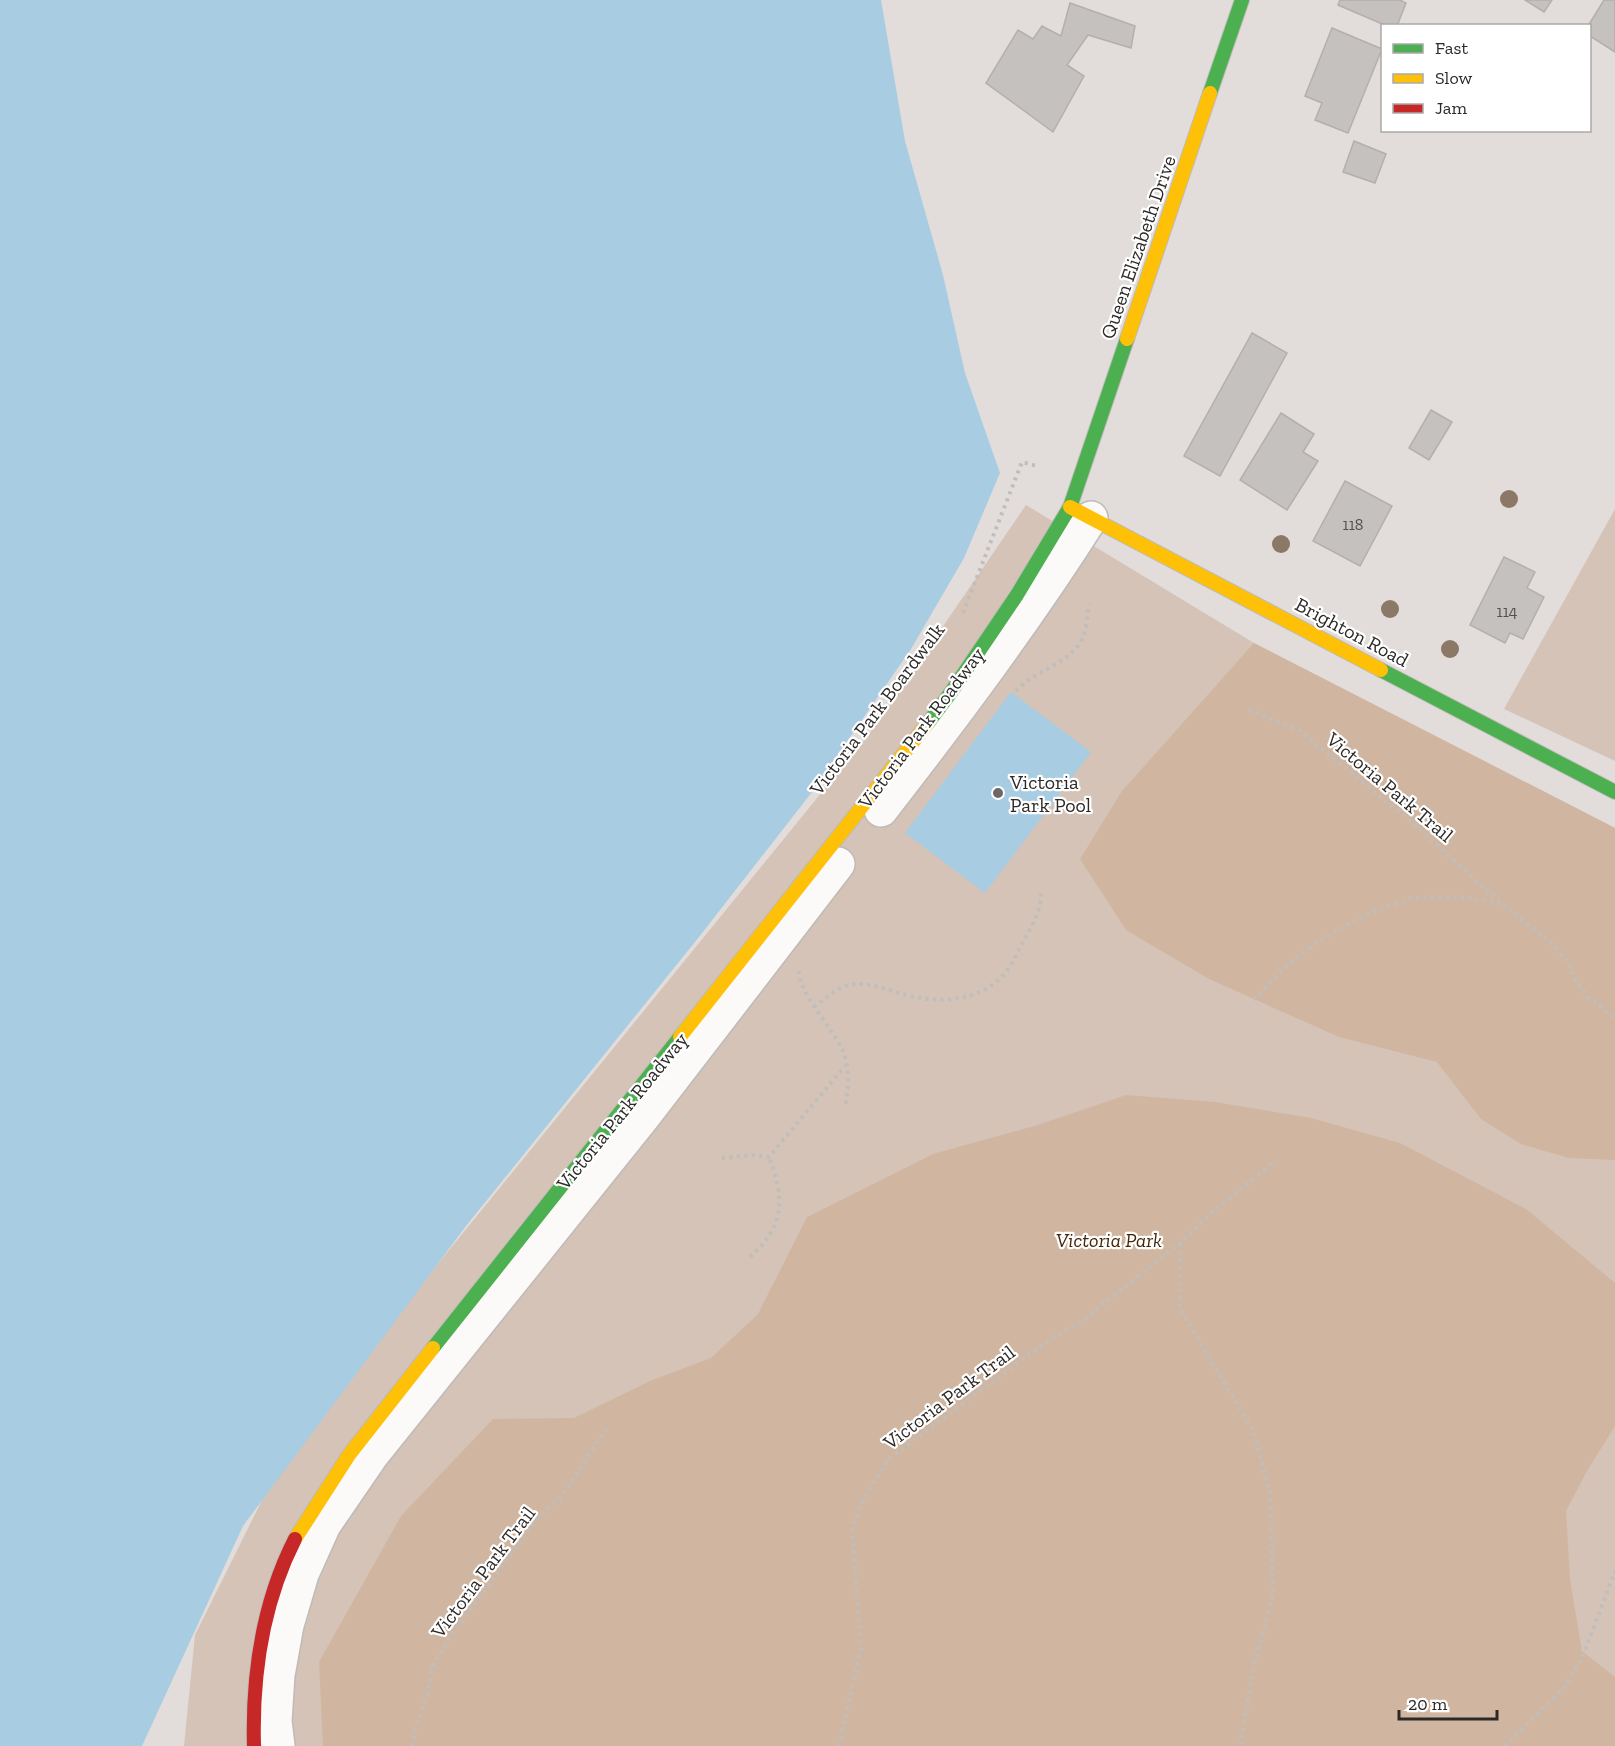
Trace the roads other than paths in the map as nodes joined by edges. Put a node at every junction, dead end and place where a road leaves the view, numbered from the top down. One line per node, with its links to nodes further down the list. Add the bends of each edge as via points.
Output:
1 (1242, 0): 2 (street, Queen Elizabeth Drive)
2 (1081, 512): 3 (street, Brighton Road); 4 (street, Victoria Park Roadway, via 919,734 349,1455 288,1553 266,1609 255,1673); 5 (street, Victoria Park Roadway, via 1050,583 931,746 644,1116 372,1455 324,1525 302,1574 287,1625 277,1686)
3 (1615, 792)
4 (254, 1746)
5 (278, 1746)

